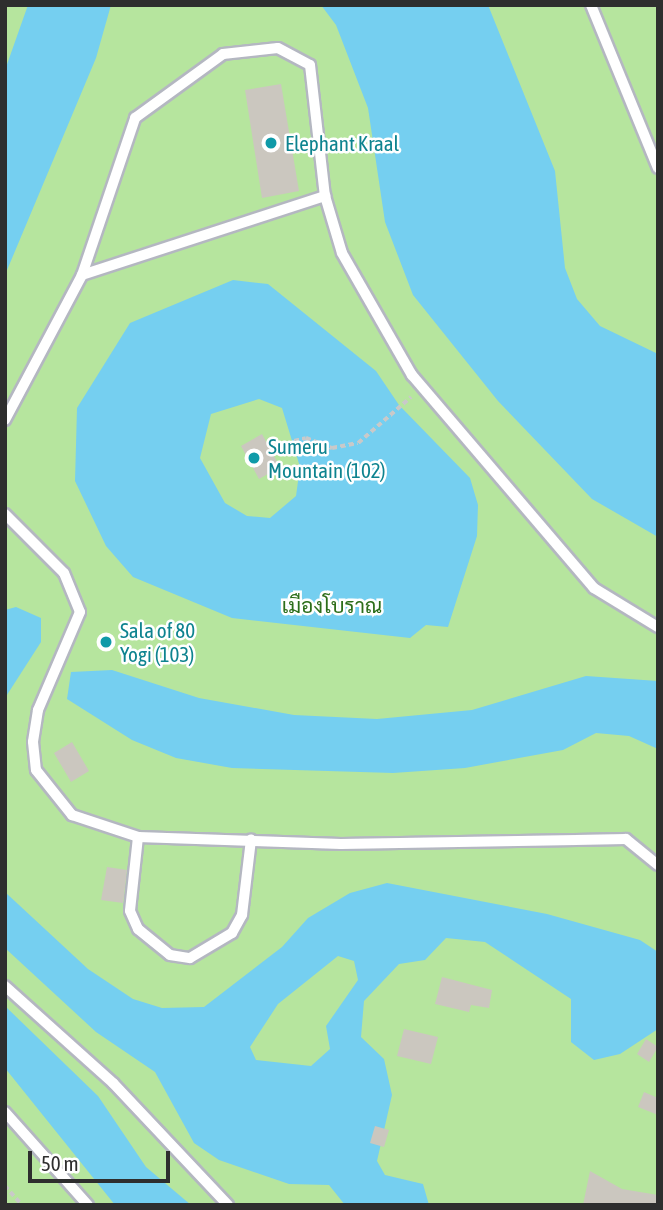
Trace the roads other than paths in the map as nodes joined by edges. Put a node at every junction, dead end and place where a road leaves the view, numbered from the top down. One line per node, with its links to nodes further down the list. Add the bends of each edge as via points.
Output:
1 (591, 5): 2 (lane)
2 (658, 168)
3 (325, 196): 4 (lane); 4 (lane, via 310,65 278,48 223,54 149,102 135,118); 7 (lane, via 342,253 412,375 594,589)
4 (82, 275): 5 (lane)
5 (5, 420)
6 (5, 514): 8 (lane, via 64,573 80,612 38,710 36,770 72,815)
7 (658, 627)
8 (138, 837): 9 (lane); 9 (lane, via 130,911 138,929 170,955 190,958 232,933 242,915)
9 (251, 840): 10 (lane, via 626,839)
10 (658, 865)
11 (5, 986): 14 (lane, via 113,1083)
12 (5, 1112): 13 (lane)
13 (88, 1205)
14 (228, 1205)

